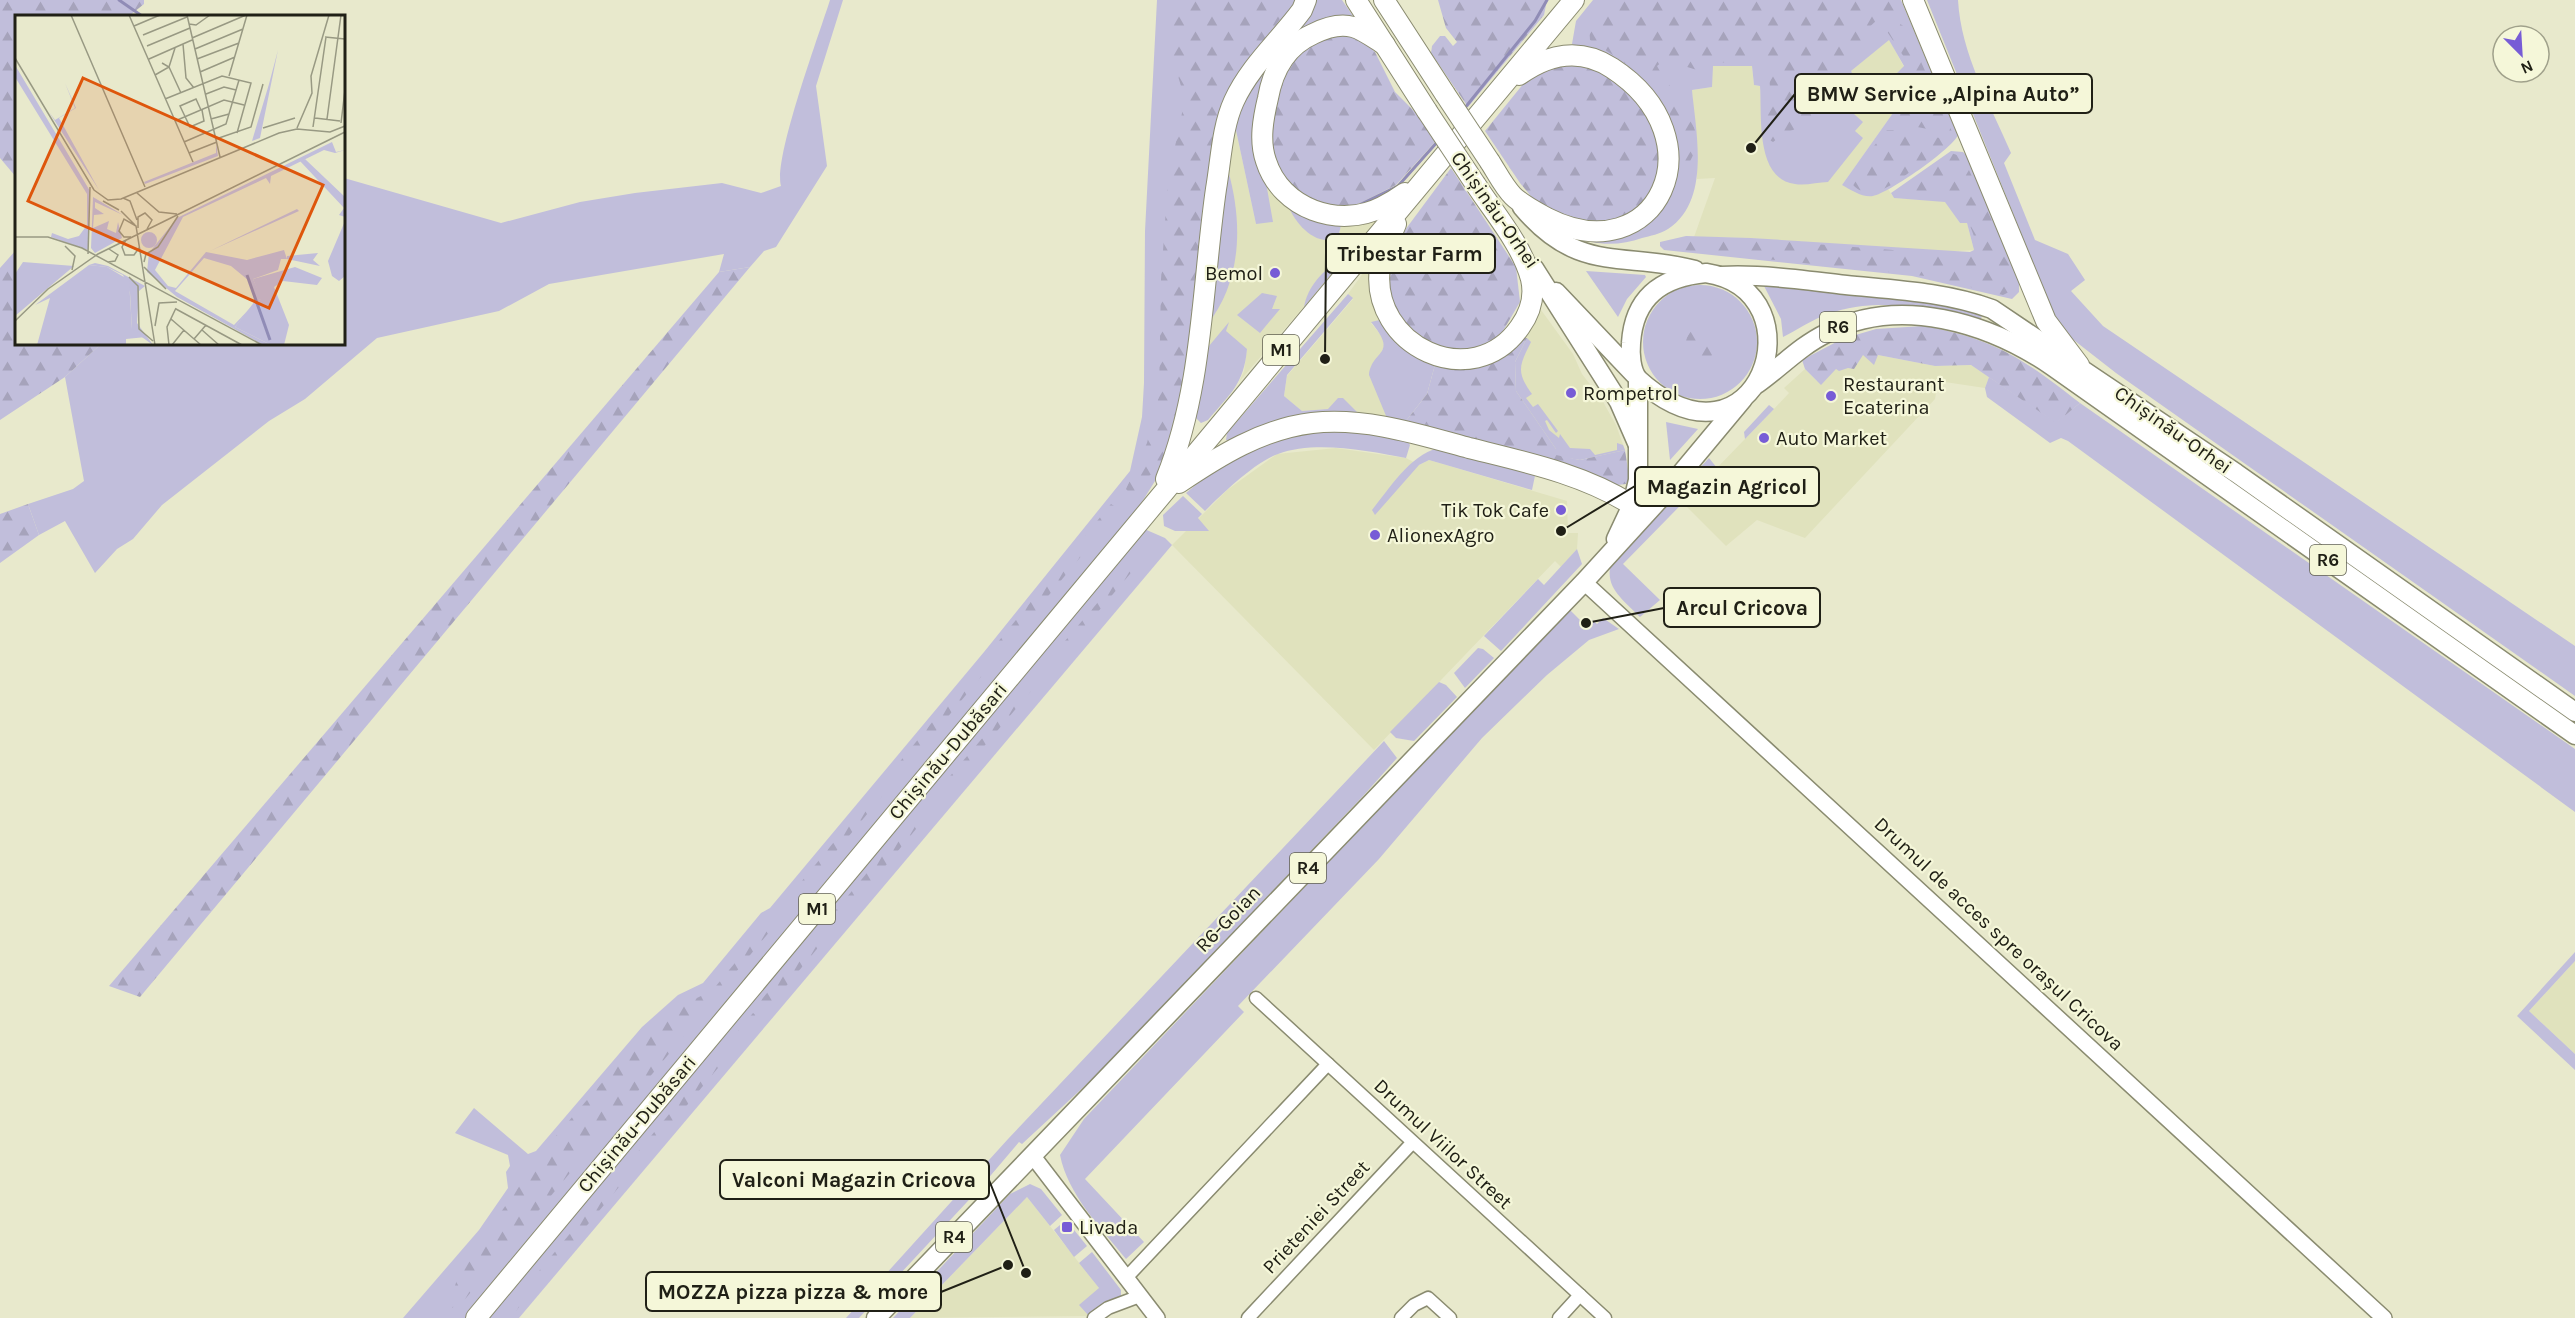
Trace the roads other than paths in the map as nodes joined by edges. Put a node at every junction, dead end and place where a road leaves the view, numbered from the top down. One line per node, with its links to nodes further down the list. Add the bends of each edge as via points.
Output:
1 (1306, 0): 24 (highway, via 1251,72 1233,103 1215,197 1190,402 1181,439)
2 (1356, 0): 10 (highway, Chișinău-Orhei)
3 (1384, 0): 8 (highway, Chișinău-Orhei / R6)
4 (1399, 0): 8 (highway)
5 (1555, 0): 9 (highway)
6 (1574, 0): 9 (highway, M1)
7 (1913, 0): 18 (highway, via 2046,321)
8 (1406, 33): 13 (highway, Chișinău-Orhei / R6, bridge)
9 (1543, 38): 11 (highway, M1)
10 (1385, 45): 12 (highway, via 1353,27 1341,26 1309,36 1288,51 1275,71 1269,93 1263,127 1265,159 1273,178 1292,198 1306,208 1334,217 1382,207); 15 (highway, Chișinău-Orhei, bridge)
11 (1500, 88): 12 (highway, M1); 13 (highway, via 1538,63 1559,55 1581,55 1606,64 1626,77 1652,104 1667,134 1670,154 1664,186 1656,200 1635,222 1615,229 1592,231 1566,226)
12 (1420, 183): 14 (highway, Chișinău-Dubăsari / M1)
13 (1513, 196): 17 (main road, Chișinău-Orhei / R6, via 1542,229 1577,251)
14 (1405, 202): 15 (highway, via 1383,252 1379,287 1388,316 1398,330 1430,353 1472,358 1511,339 1525,321 1532,301 1531,280); 24 (highway, Chișinău-Dubăsari / M1)
15 (1521, 253): 16 (main road, Chișinău-Orhei)
16 (1534, 268): 19 (main road); 20 (main road, Chișinău-Orhei / R6)
17 (1714, 274): 18 (main road, Chișinău-Orhei / R6, via 1946,296 1992,309); 20 (main road, R6, via 1674,279 1656,289 1643,303 1632,333); 21 (main road, R6, via 1749,295 1766,325 1767,358)
18 (2079, 365): 28 (main road, Chișinău-Orhei / R6)
19 (1597, 368): 20 (main road); 23 (main road, via 1624,411)
20 (1634, 375): 22 (main road, R6, via 1663,400 1684,410 1710,411); 23 (main road, R6-Goian / R4)
21 (1757, 384): 22 (main road, R6); 29 (main road, Chișinău-Orhei / R6, via 1812,340 1875,317 1928,317 2000,336 2042,360)
22 (1743, 399): 26 (main road, R6-Goian / R4, via 1647,515)
23 (1637, 442): 25 (main road, R6-Goian / R4, via 1639,470)
24 (1158, 499): 25 (highway, via 1245,443 1287,429 1334,422 1408,432 1530,463 1596,485); 37 (highway, Chișinău-Dubăsari / M1)
25 (1632, 505): 26 (main road, R6-Goian / R4)
26 (1610, 551): 27 (main road, R6-Goian / R4)
27 (1584, 582): 33 (main road, R6-Goian / R4); 46 (street, Drumul de acces spre orașul Cricova)
28 (2575, 712)
29 (2575, 735)
30 (1256, 998): 31 (street, Drumul Viilor Street)
31 (1328, 1064): 32 (street, Drumul Viilor Street); 34 (street)
32 (1412, 1143): 35 (street, Drumul Viilor Street); 41 (street, Prieteniei Street)
33 (1032, 1155): 34 (street); 38 (main road, R6-Goian / R4)
34 (1126, 1278): 36 (street)
35 (1580, 1295): 44 (street); 45 (street, Drumul Viilor Street)
36 (1140, 1296): 39 (street); 40 (street)
37 (476, 1318)
38 (876, 1318)
39 (1094, 1318)
40 (1157, 1318)
41 (1248, 1318)
42 (1401, 1318): 43 (street, via 1428,1298)
43 (1450, 1318)
44 (1559, 1318)
45 (1605, 1318)
46 (2384, 1318)

